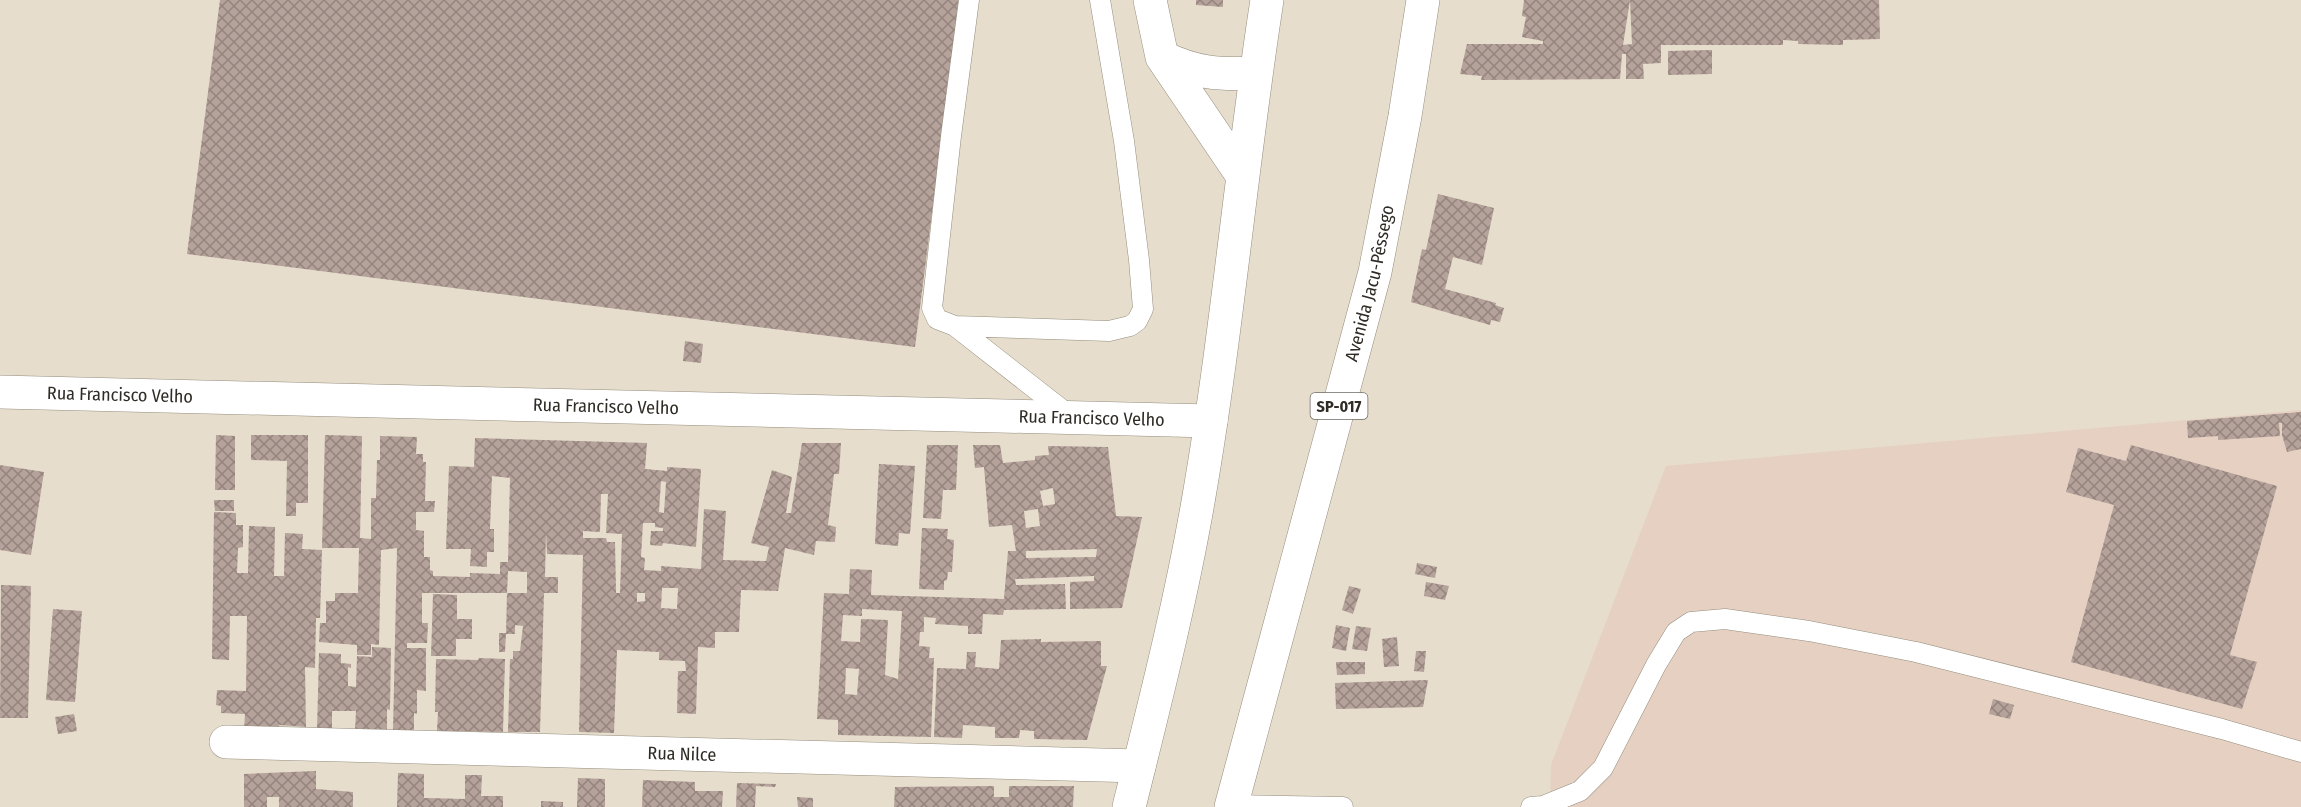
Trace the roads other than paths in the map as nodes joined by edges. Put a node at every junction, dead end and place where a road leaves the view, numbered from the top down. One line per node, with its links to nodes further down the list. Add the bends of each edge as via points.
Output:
1 (969, 0): 11 (lane, via 932,308 937,319)
2 (1100, 0): 11 (lane, via 1124,141 1142,315 1130,326 1109,331)
3 (1150, 0): 7 (main road)
4 (1267, 0): 8 (main road)
5 (1409, 0): 9 (main road)
6 (1423, 0): 9 (main road, Avenida Jacu-Pêssego / SP-017)
7 (1162, 57): 8 (main road, via 1196,71); 10 (main road)
8 (1256, 73): 10 (main road)
9 (1405, 116): 18 (main road, Avenida Jacu-Pêssego / SP-017, via 1375,272)
10 (1242, 175): 14 (main road)
11 (955, 327): 13 (lane)
12 (0, 392): 13 (main road, Rua Francisco Velho)
13 (1072, 418): 14 (main road, Rua Francisco Velho)
14 (1211, 421): 17 (main road, via 1178,608)
15 (226, 742): 17 (main road, Rua Nilce)
16 (2301, 752): 21 (lane, via 1916,652 1725,619 1691,622 1676,632 1603,768 1580,790)
17 (1139, 766): 19 (main road)
18 (1232, 806): 20 (lane)
19 (1129, 807)
20 (1342, 807)
21 (1531, 807)

